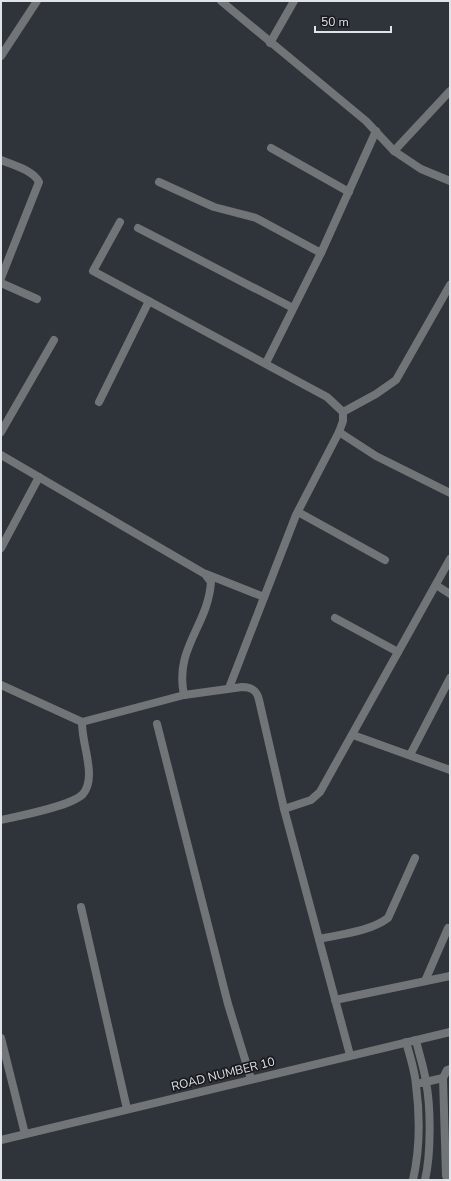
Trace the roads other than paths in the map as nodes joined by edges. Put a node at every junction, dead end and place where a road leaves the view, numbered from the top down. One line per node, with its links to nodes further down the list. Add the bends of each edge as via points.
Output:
1 (37, 1): 5 (street)
2 (221, 1): 4 (street)
3 (294, 1): 4 (street)
4 (270, 42): 7 (street)
5 (1, 56)
6 (450, 91): 9 (street)
7 (376, 131): 9 (street); 13 (street)
8 (271, 148): 13 (street)
9 (394, 151): 11 (street, via 421,169)
10 (1, 160): 17 (street, via 33,174 39,182)
11 (450, 181)
12 (159, 182): 16 (street, via 214,208 256,218)
13 (349, 192): 16 (street)
14 (120, 222): 21 (street, via 93,272)
15 (138, 228): 22 (street)
16 (322, 252): 22 (street)
17 (1, 278)
18 (1, 283): 20 (street)
19 (450, 285): 26 (street, via 396,380)
20 (37, 299)
21 (149, 301): 24 (street); 25 (street)
22 (293, 308): 24 (street)
23 (54, 340): 27 (street)
24 (266, 363): 26 (street, via 327,397)
25 (99, 402)
26 (343, 412): 28 (street)
27 (1, 432)
28 (339, 432): 31 (street, via 376,456); 32 (street)
29 (1, 455): 30 (street)
30 (39, 477): 33 (street); 36 (street)
31 (450, 493)
32 (298, 512): 35 (street); 39 (street)
33 (1, 548)
34 (450, 559): 37 (street)
35 (385, 560)
36 (205, 574): 39 (street); 45 (street, via 211,582 210,593 208,604 186,652 181,680)
37 (436, 585): 38 (street); 41 (street)
38 (450, 594)
39 (264, 597): 44 (street)
40 (335, 618): 41 (street)
41 (398, 652): 48 (street)
42 (450, 678): 49 (street)
43 (1, 685): 46 (street)
44 (229, 688): 45 (street); 51 (street, via 246,687 258,695)
45 (184, 695): 46 (street)
46 (82, 722): 52 (street, via 89,773 88,786 82,795 53,808)
47 (157, 724): 67 (street, via 228,1004)
48 (353, 735): 49 (street); 51 (street, via 320,792 311,800)
49 (410, 755): 50 (street)
50 (450, 769)
51 (284, 809): 56 (street)
52 (1, 820)
53 (415, 858): 56 (street, via 388,918 368,928)
54 (81, 907): 70 (street)
55 (448, 928): 58 (street)
56 (319, 939): 59 (street)
57 (450, 976): 58 (street)
58 (425, 981): 59 (street)
59 (336, 1000): 64 (street)
60 (450, 1032): 62 (street, ROAD NUMBER 10)
61 (1, 1038): 71 (street)
62 (416, 1040): 63 (street, ROAD NUMBER 10); 68 (street)
63 (406, 1042): 64 (street, ROAD NUMBER 10); 69 (street)
64 (350, 1055): 67 (street, ROAD NUMBER 10)
65 (450, 1069): 66 (street)
66 (443, 1078): 68 (street); 75 (street, via 446,1176)
67 (251, 1080): 70 (street, ROAD NUMBER 10)
68 (426, 1082): 69 (street); 74 (street, via 428,1165)
69 (416, 1084): 73 (street, via 418,1146)
70 (127, 1109): 71 (street, ROAD NUMBER 10)
71 (25, 1134): 72 (street, ROAD NUMBER 10)
72 (1, 1140)
73 (413, 1180)
74 (425, 1180)
75 (450, 1180)

